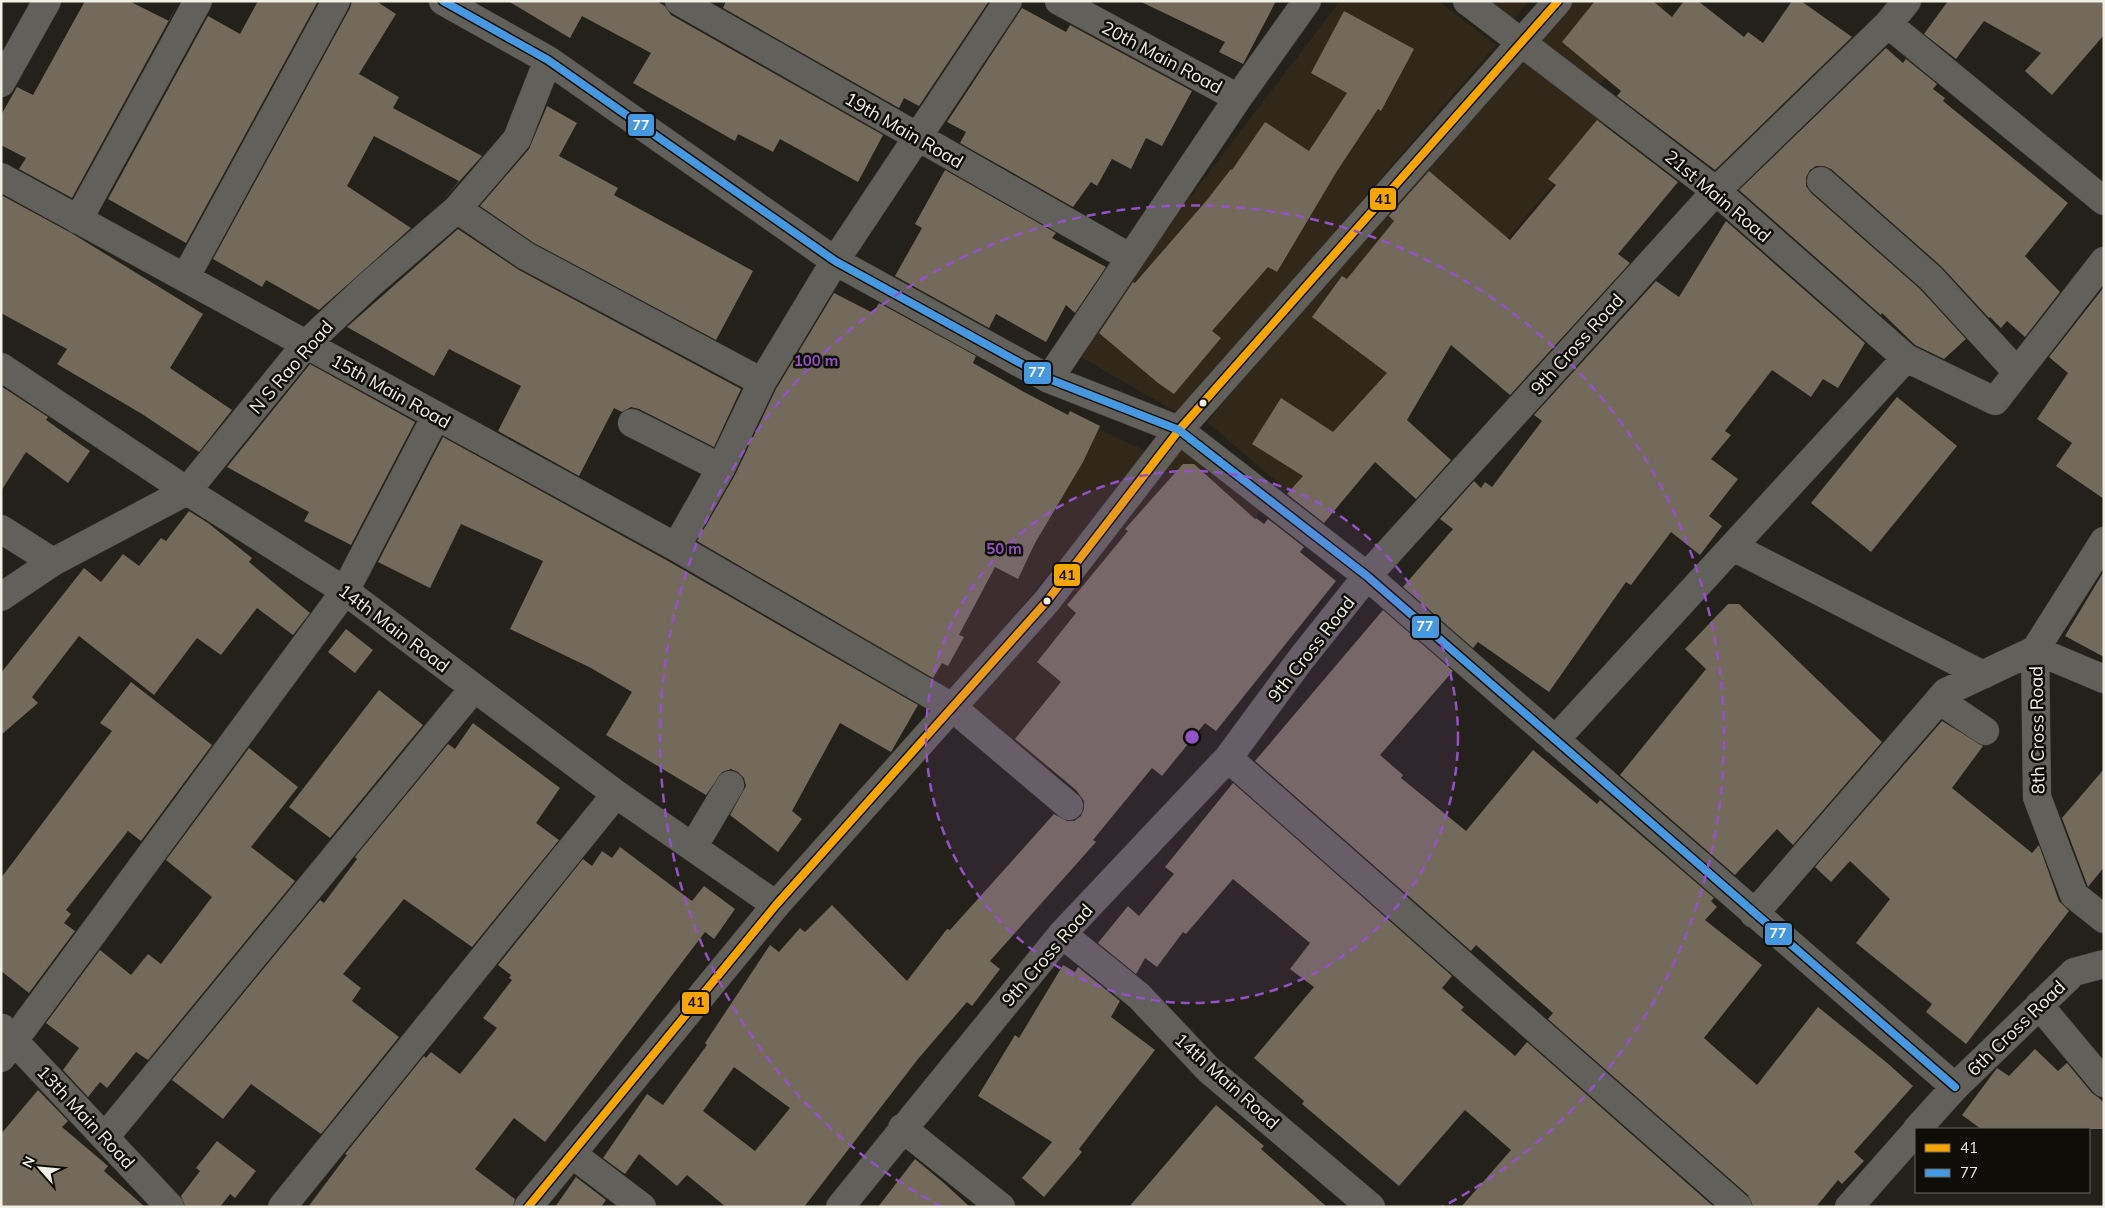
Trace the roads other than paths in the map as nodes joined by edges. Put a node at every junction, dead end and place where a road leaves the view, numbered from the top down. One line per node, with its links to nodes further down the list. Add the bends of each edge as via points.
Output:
1 (47, 1): 15 (street)
2 (198, 1): 23 (street)
3 (336, 1): 27 (street)
4 (443, 1): 14 (street)
5 (679, 1): 17 (street, 19th Main Road)
6 (1008, 1): 17 (street)
7 (1059, 1): 16 (street, 20th Main Road)
8 (1307, 1): 16 (street)
9 (1467, 1): 13 (street)
10 (1558, 1): 13 (street)
11 (1907, 1): 12 (street, 9th Cross Road)
12 (1888, 24): 20 (street, 9th Cross Road); 21 (street)
13 (1522, 43): 20 (street, 21st Main Road); 36 (street)
14 (548, 60): 22 (street, N S Rao Road, via 517,139); 25 (street)
15 (5, 66)
16 (1238, 98): 24 (street)
17 (918, 138): 24 (street, 19th Main Road); 25 (street)
18 (1, 177): 23 (street, 15th Main Road)
19 (1821, 181): 31 (street, via 1931,278)
20 (1716, 191): 29 (street, 21st Main Road); 44 (street, 9th Cross Road)
21 (2104, 201)
22 (457, 209): 28 (street, N S Rao Road); 33 (street, via 526,256)
23 (78, 220): 27 (street, 15th Main Road)
24 (1129, 257): 32 (street)
25 (835, 261): 32 (street); 33 (street)
26 (2104, 262): 31 (street)
27 (185, 278): 28 (street, 15th Main Road)
28 (306, 344): 34 (street, 15th Main Road); 38 (street, N S Rao Road)
29 (1906, 358): 31 (street, 21st Main Road, via 1995,401); 42 (street)
30 (1, 367): 38 (street, 14th Main Road)
31 (2017, 372)
32 (1049, 379): 36 (street)
33 (762, 382): 37 (street)
34 (436, 416): 41 (street, 15th Main Road); 45 (street)
35 (632, 423): 37 (street)
36 (1179, 430): 44 (street); 52 (street, via 1047,601)
37 (721, 468): 41 (street)
38 (187, 491): 43 (street, N S Rao Road); 45 (street, 14th Main Road)
39 (1, 529): 43 (street)
40 (2104, 541): 47 (street, 8th Cross Road)
41 (676, 547): 52 (street, 15th Main Road)
42 (1732, 547): 48 (street); 54 (street)
43 (53, 562): 46 (street, N S Rao Road)
44 (1367, 576): 54 (street); 55 (street, 9th Cross Road)
45 (345, 591): 50 (street, 14th Main Road); 66 (street)
46 (1, 597)
47 (2035, 650): 48 (street); 49 (street); 62 (street, 8th Cross Road, via 2037,797 2074,895)
48 (1983, 674): 51 (street, via 1946,692)
49 (2104, 679)
50 (474, 688): 57 (street, 14th Main Road); 72 (street)
51 (1939, 700): 53 (street); 61 (street)
52 (952, 707): 58 (street, 15th Main Road); 60 (street)
53 (1985, 731)
54 (1555, 740): 61 (street)
55 (1228, 758): 63 (street, 9th Cross Road); 81 (street)
56 (730, 785): 59 (street)
57 (616, 794): 59 (street, 14th Main Road); 75 (street)
58 (1068, 806)
59 (694, 847): 60 (street, 14th Main Road)
60 (776, 905): 73 (street)
61 (1754, 914): 68 (street)
62 (2104, 919)
63 (1062, 934): 69 (street, 9th Cross Road); 80 (street, 14th Main Road, via 1138,996 1209,1070)
64 (2104, 964): 65 (street, 6th Cross Road, via 2074,972)
65 (2039, 1005): 67 (street); 68 (street, 6th Cross Road)
66 (6, 1042): 72 (street, 13th Main Road)
67 (2104, 1083)
68 (1955, 1087): 70 (street, 6th Cross Road)
69 (902, 1128): 78 (street, 9th Cross Road); 79 (street)
70 (1919, 1128)
71 (1915, 1132): 82 (street, 6th Cross Road)
72 (105, 1137): 74 (street, 13th Main Road)
73 (572, 1154): 76 (street); 77 (street)
74 (170, 1207)
75 (282, 1207)
76 (528, 1207)
77 (642, 1207)
78 (840, 1207)
79 (1001, 1207)
80 (1371, 1207)
81 (1738, 1207)
82 (1849, 1207)

